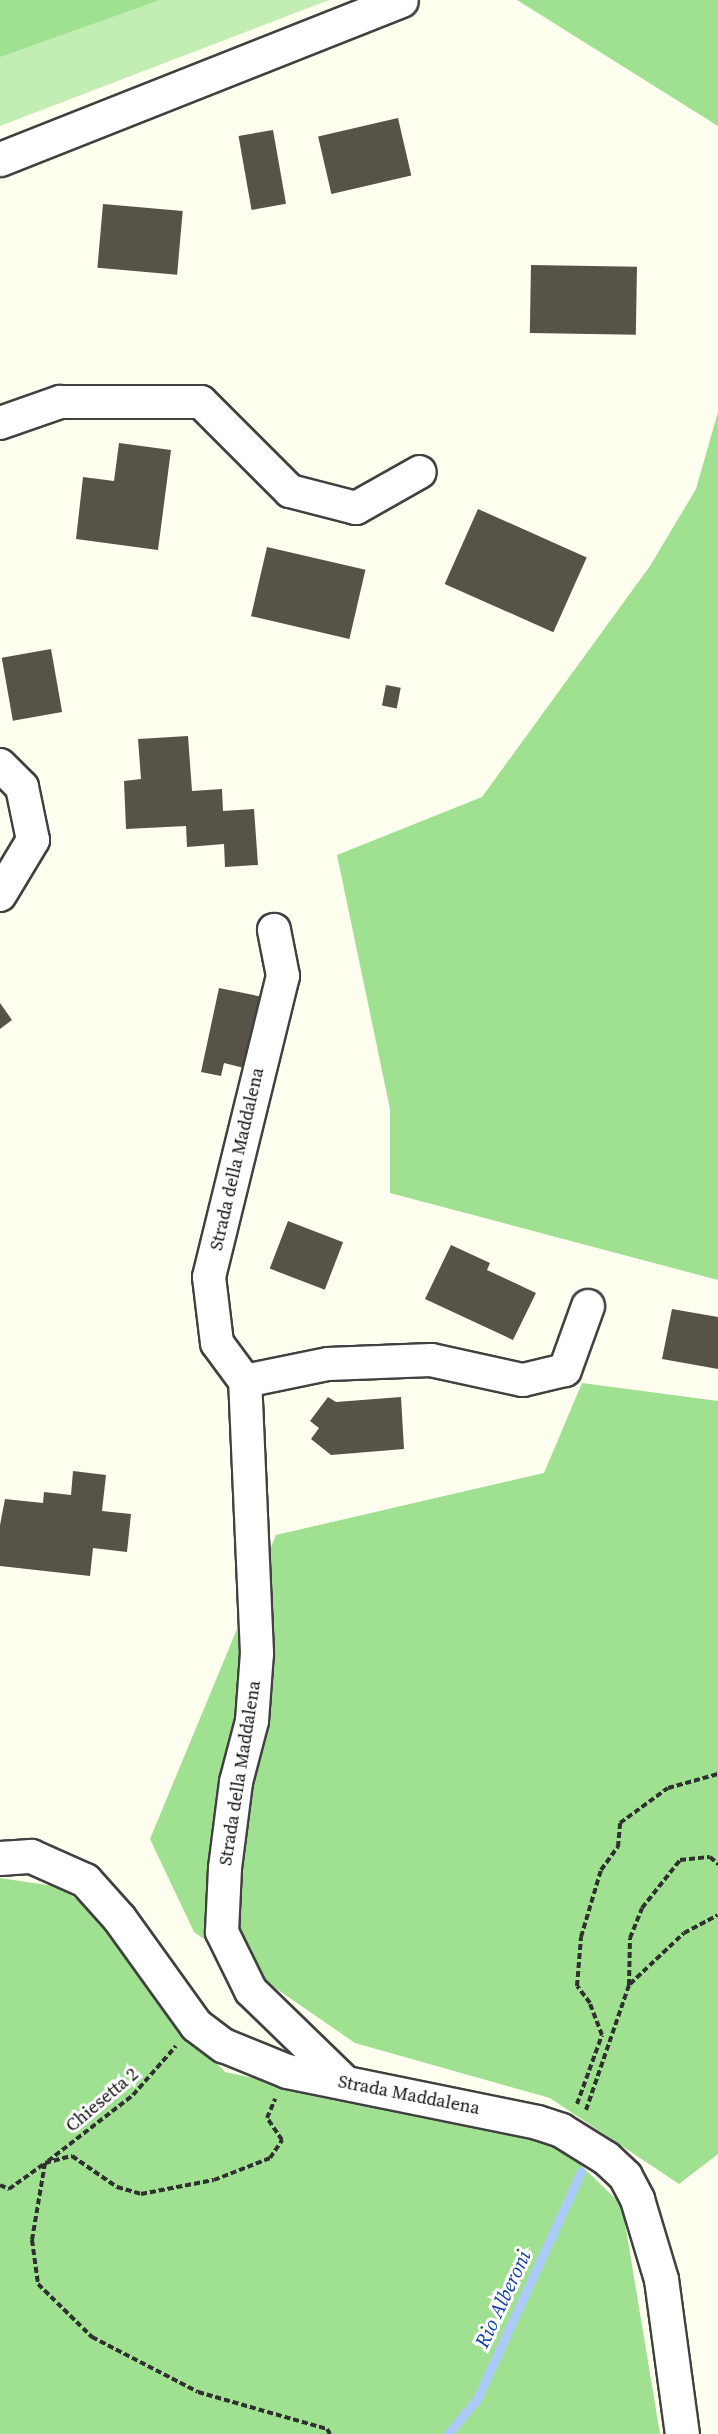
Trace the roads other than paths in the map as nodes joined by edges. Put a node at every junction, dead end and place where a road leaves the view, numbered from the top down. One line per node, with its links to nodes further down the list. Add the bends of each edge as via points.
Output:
1 (401, 0): 2 (street)
2 (0, 159)
3 (0, 423): 4 (street, via 60,402 201,402 290,491 356,508)
4 (420, 472)
5 (0, 765): 6 (street, via 22,787 33,840)
6 (0, 895)
7 (274, 930): 9 (street, Strada della Maddalena, via 283,976 209,1277 217,1343)
8 (588, 1306): 9 (street, via 565,1370 523,1380 431,1360 328,1364)
9 (244, 1381): 11 (street, Strada della Maddalena, via 257,1653 252,1721 236,1782 229,1836 222,1932 251,1991)
10 (0, 1857): 11 (street, Strada Maddalena, via 31,1856 85,1880 119,1918 195,2025 223,2045 287,2072)
11 (345, 2082): 12 (street, Strada Maddalena, via 537,2122 576,2139 625,2176 637,2199 661,2279)
12 (682, 2434)

